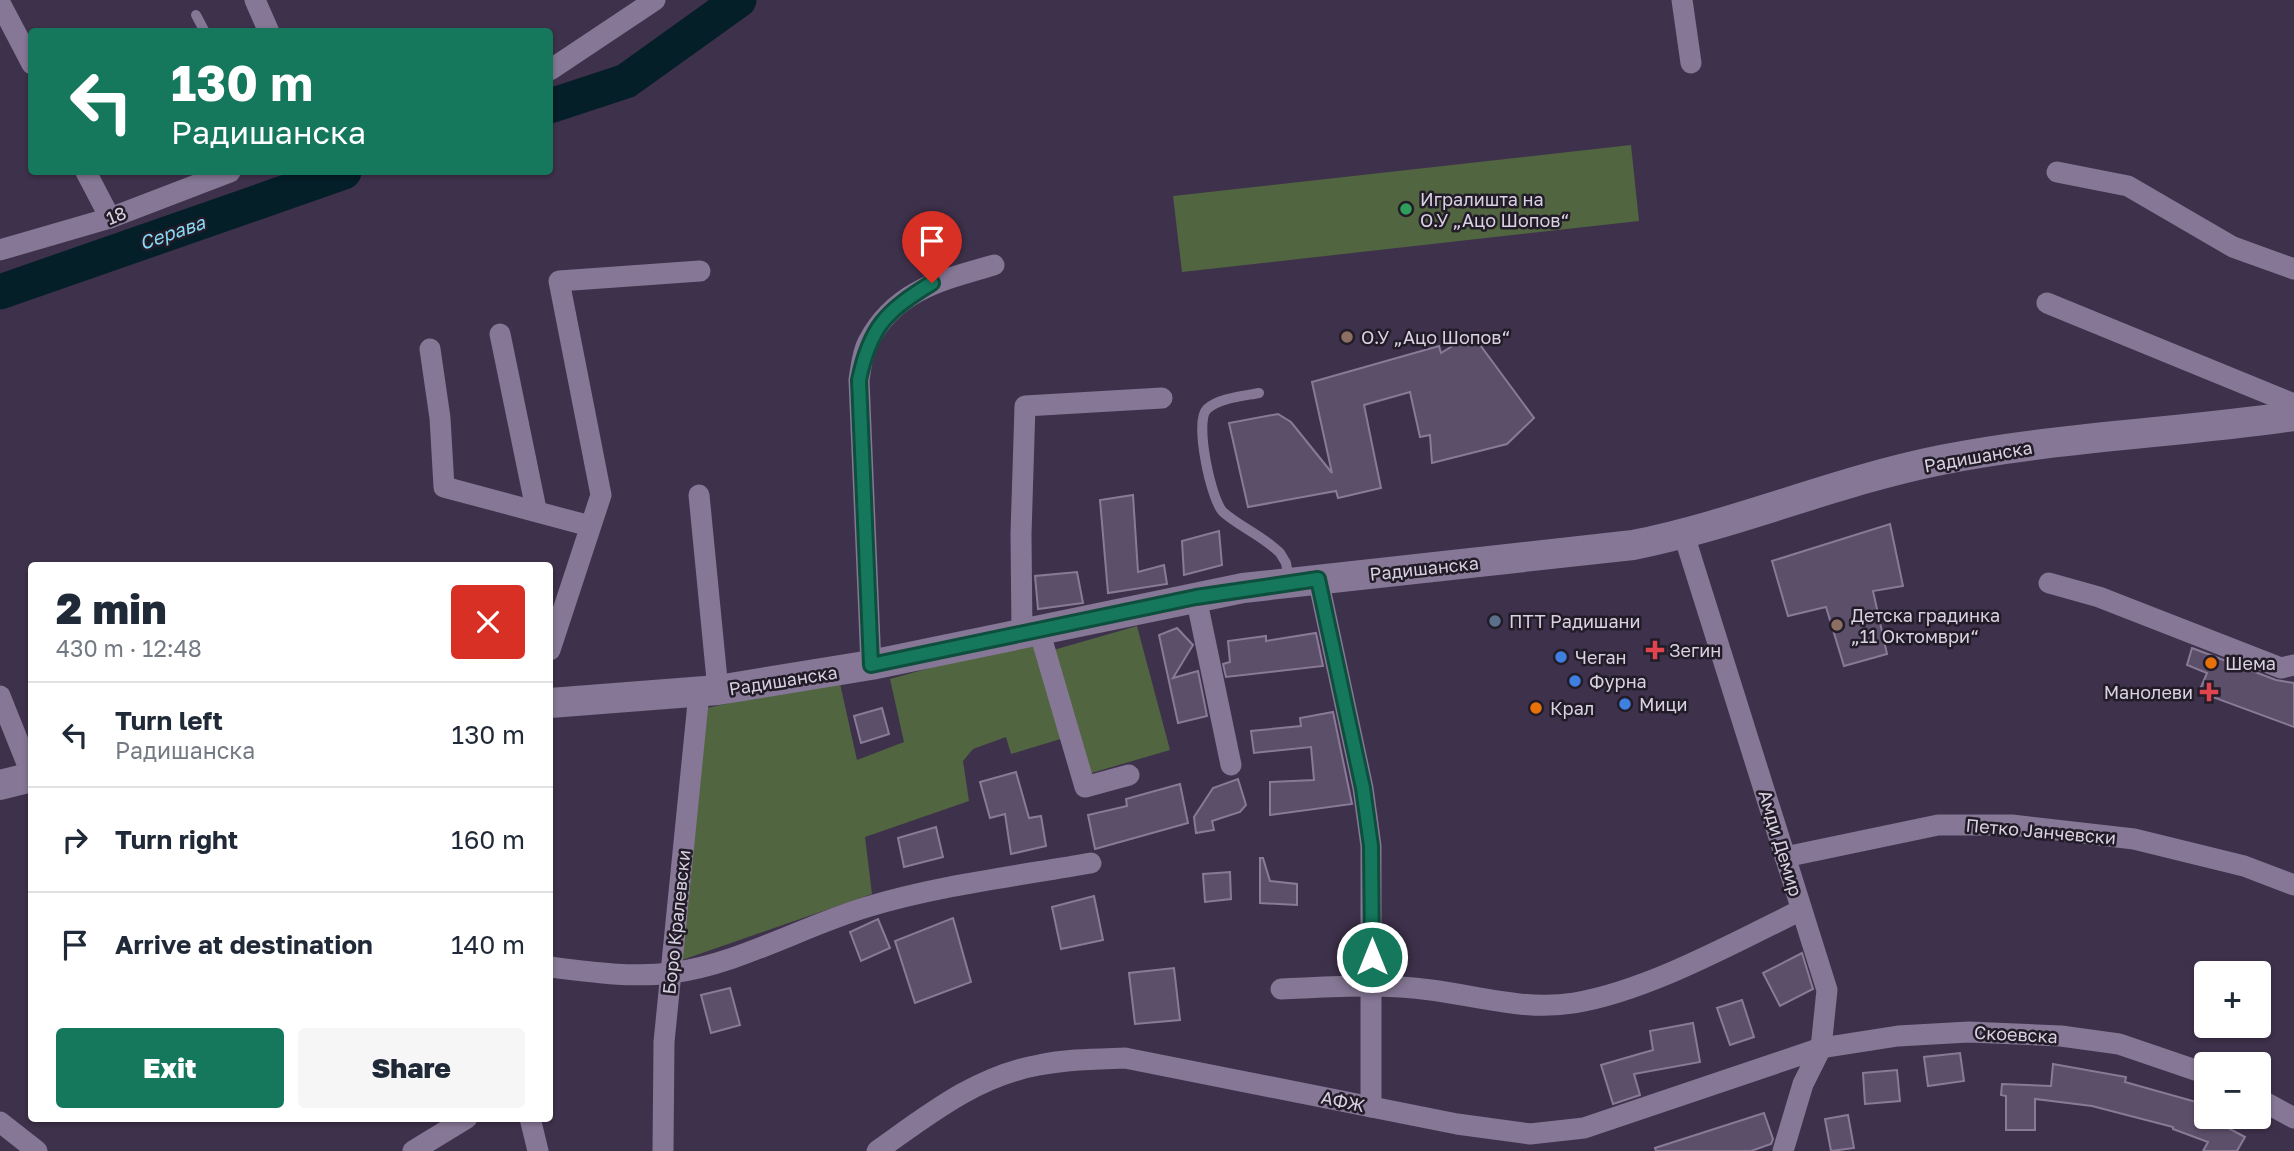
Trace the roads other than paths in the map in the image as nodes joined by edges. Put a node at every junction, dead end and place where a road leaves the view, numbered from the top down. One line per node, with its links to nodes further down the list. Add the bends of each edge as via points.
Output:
1 (255, 0): 7 (street)
2 (654, 0): 10 (street)
3 (1682, 0): 9 (street)
4 (0, 3): 8 (street)
5 (196, 15): 6 (lane)
6 (203, 28)
7 (267, 28)
8 (28, 56)
9 (1691, 63)
10 (553, 68)
11 (2057, 172): 17 (street, via 2128,186 2233,247)
12 (88, 175): 14 (street)
13 (222, 175): 14 (street, 18)
14 (110, 218): 15 (street, 18)
15 (0, 250)
16 (994, 265): 35 (street, via 932,283 908,297 888,313 866,344 859,380)
17 (2294, 269)
18 (699, 271): 28 (street, via 559,281 600,495)
19 (2047, 303): 24 (street)
20 (500, 334): 27 (street)
21 (430, 349): 27 (street, via 444,487)
22 (1259, 393): 30 (lane, via 1207,409 1200,432 1218,505 1280,553)
23 (1162, 398): 33 (street, via 1025,405 1021,534)
24 (2294, 404)
25 (2294, 416): 29 (street, Радишанска, via 1940,460)
26 (699, 495): 37 (street, Боро Кралевски)
27 (536, 509): 28 (street)
28 (590, 526): 34 (street)
29 (1684, 535): 30 (street, Радишанска, via 1633,545); 45 (street, Амди Демир)
30 (1304, 580): 32 (street, Радишанска); 51 (street, via 1363,788 1371,846)
31 (2049, 583): 36 (street, via 2099,597 2281,668)
32 (1196, 597): 33 (street, Радишанска); 40 (street)
33 (1030, 631): 35 (street, Радишанска); 42 (street, via 1084,787)
34 (553, 641)
35 (871, 665): 37 (street, Радишанска)
36 (2294, 665)
37 (709, 692): 39 (street, Радишанска); 50 (street, Боро Кралевски)
38 (0, 696): 41 (street)
39 (553, 703)
40 (1231, 765)
41 (28, 766)
42 (1129, 775)
43 (28, 777): 44 (street)
44 (0, 785)
45 (1785, 856): 47 (street, Петко Јанчевски, via 1938,825 2012,825 2134,839 2244,866); 48 (street, Амди Демир)
46 (1091, 863): 50 (street, via 925,892 867,907 706,966)
47 (2294, 885)
48 (1801, 910): 51 (street, via 1635,986 1573,1003 1504,1003); 53 (street, Амди Демир, via 1827,990)
49 (553, 967): 50 (street)
50 (670, 974): 64 (street, Боро Кралевски)
51 (1373, 985): 52 (street); 56 (street)
52 (1281, 989)
53 (1821, 1048): 54 (street, Скоевска, via 1898,1036 1969,1032 2061,1036 2119,1044); 56 (street, АФЖ, via 1584,1128 1551,1133 1511,1132); 66 (street, Амди Демир, via 1803,1084)
54 (2194, 1070)
55 (2271, 1106): 57 (street)
56 (1371, 1108): 65 (street, АФЖ, via 1125,1058 1078,1060 997,1076 956,1096)
57 (2294, 1118)
58 (0, 1122): 61 (street)
59 (460, 1122): 62 (street)
60 (531, 1122): 63 (street)
61 (37, 1151)
62 (413, 1151)
63 (538, 1151)
64 (663, 1151)
65 (877, 1151)
66 (1783, 1151)

